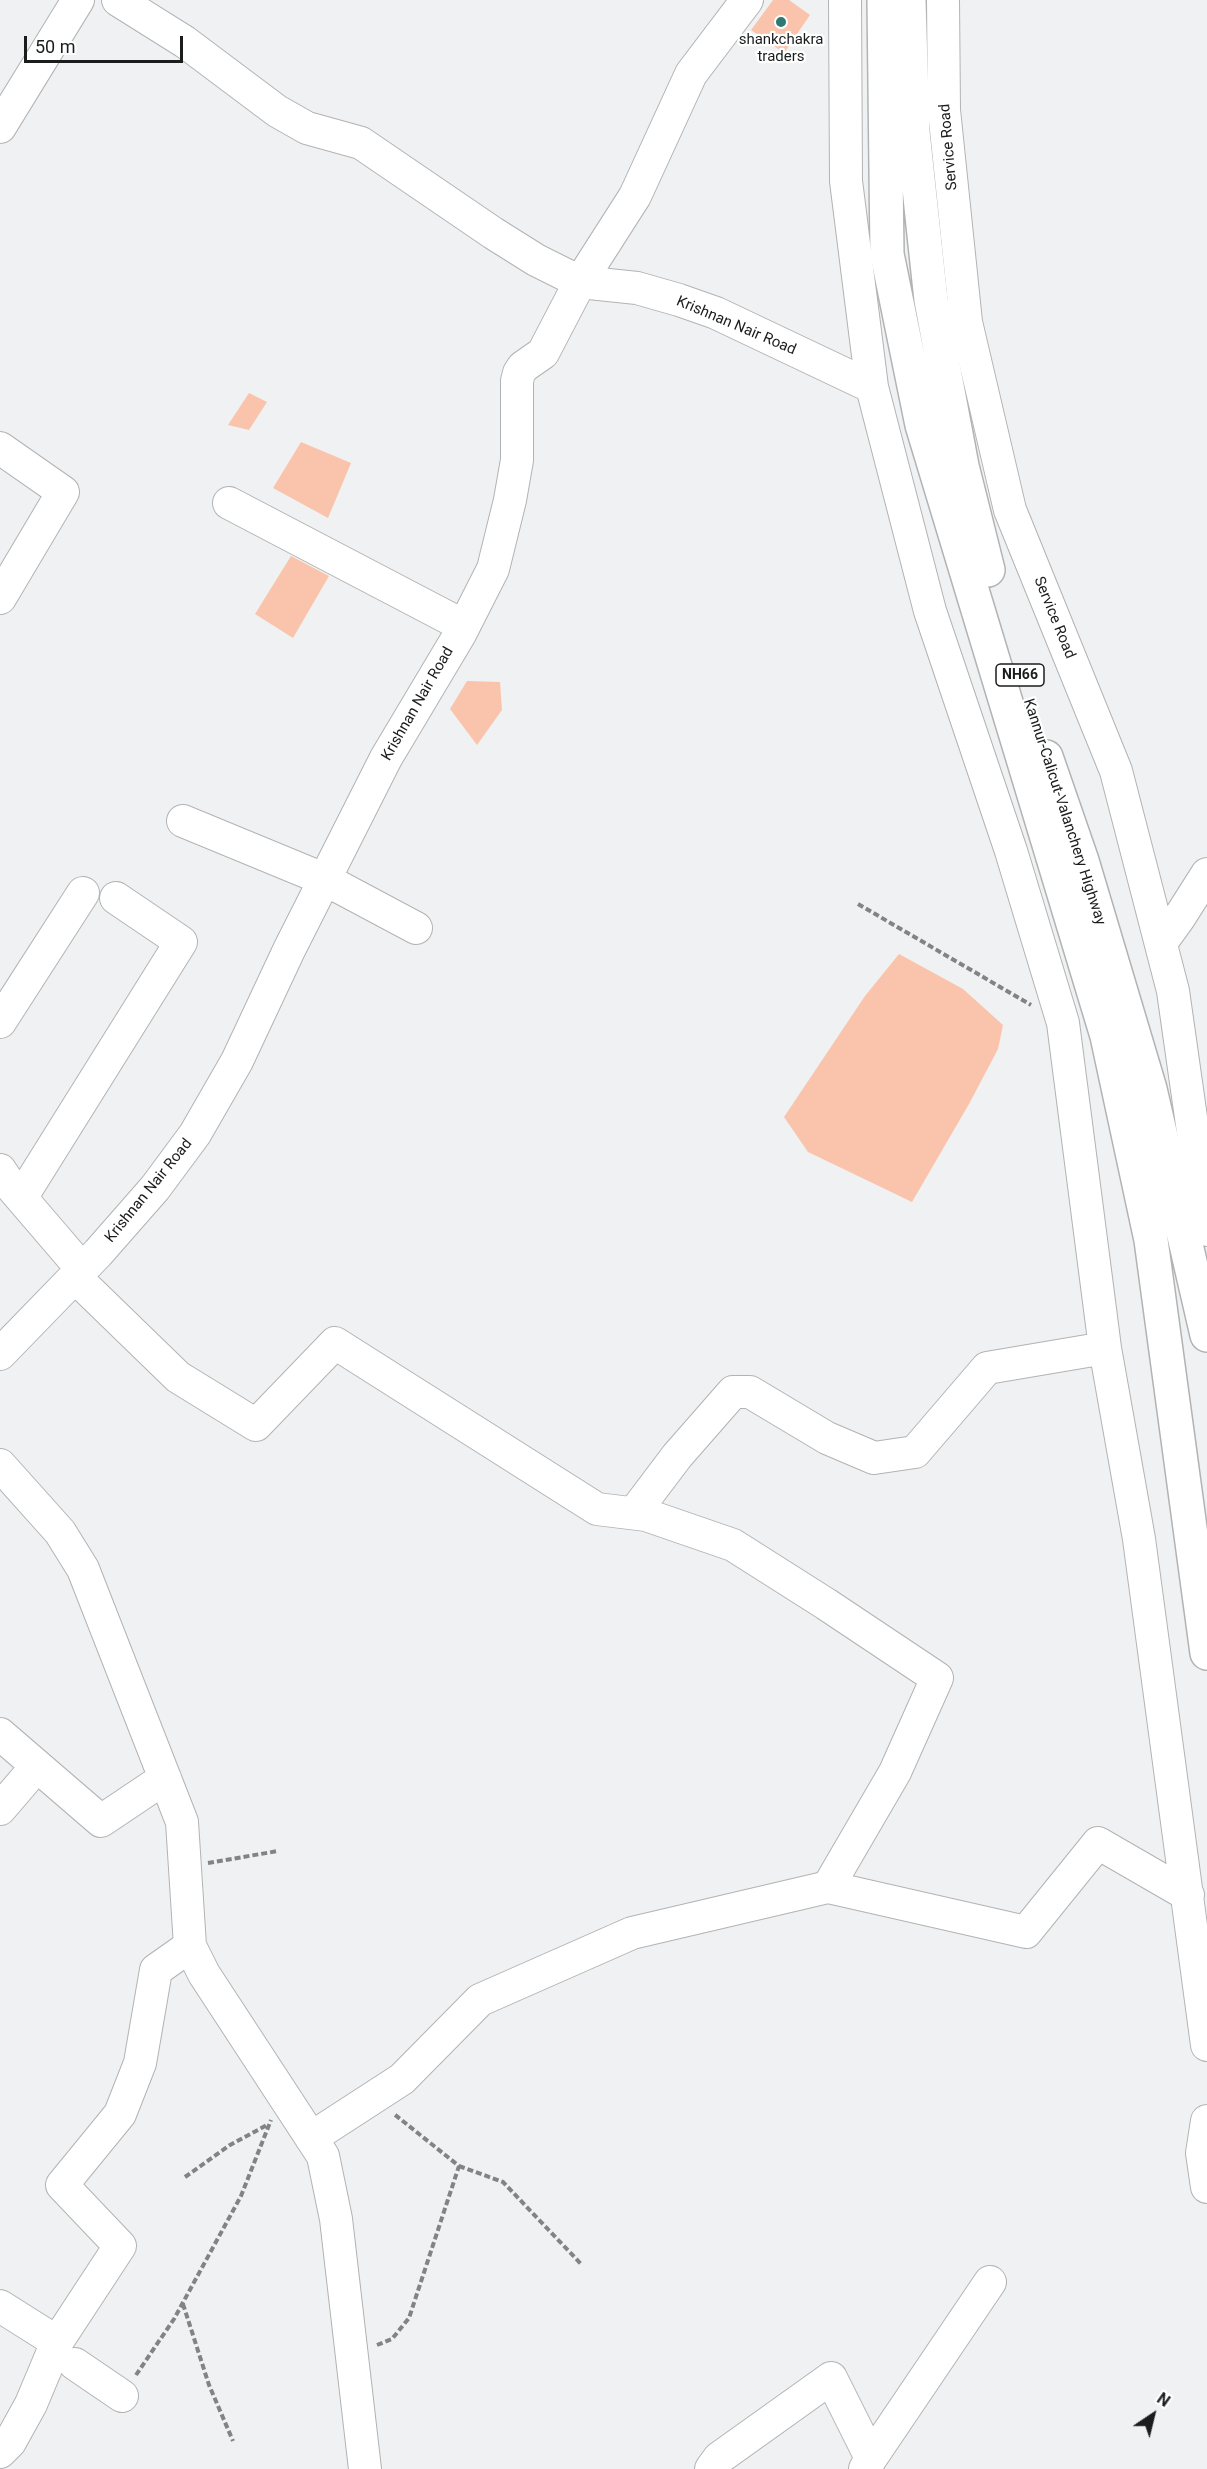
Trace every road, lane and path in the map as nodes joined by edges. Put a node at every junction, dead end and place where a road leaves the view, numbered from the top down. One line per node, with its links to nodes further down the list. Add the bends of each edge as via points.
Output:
1 (78, 0): 8 (street)
2 (118, 0): 9 (street, via 185,42 277,111 307,128 362,143 536,260)
3 (747, 0): 9 (street, via 692,74 635,196)
4 (845, 0): 10 (street, via 846,181)
5 (884, 0): 34 (highway, via 887,254 922,425 1107,1036 1151,1240)
6 (909, 0): 29 (highway, Kannur-Calicut-Valanchery Highway / NH66, via 913,132 931,300 962,466 984,556 1034,723 1082,861 1150,1089)
7 (943, 0): 22 (street, Service Road, via 944,110 966,322 1010,510 1116,771)
8 (0, 128)
9 (580, 282): 10 (street, Krishnan Nair Road, via 637,288 716,313); 14 (street, Krishnan Nair Road, via 543,353 519,373 517,460 508,509 493,569)
10 (872, 387): 24 (street, via 930,610 1011,851)
11 (0, 448): 13 (street, via 63,492)
12 (229, 503): 14 (street)
13 (0, 598)
14 (464, 626): 17 (street, Krishnan Nair Road, via 386,758)
15 (183, 821): 17 (street)
16 (1207, 874): 22 (street)
17 (326, 880): 21 (street); 28 (street, Krishnan Nair Road, via 237,1061 195,1134 156,1188)
18 (83, 893): 23 (street)
19 (116, 898): 26 (street, via 181,942)
20 (858, 904): 24 (path)
21 (416, 928)
22 (1161, 943): 27 (street, Service Road, via 1173,991)
23 (0, 1022)
24 (1063, 1023): 30 (street)
25 (0, 1170): 26 (street)
26 (21, 1198): 28 (street)
27 (1207, 1230)
28 (78, 1273): 31 (street, Krishnan Nair Road); 33 (street, via 177,1377 256,1425 335,1343 597,1509)
29 (1207, 1335)
30 (1105, 1348): 33 (street, via 987,1368 915,1452 874,1458 827,1438 750,1392 734,1392 677,1456); 42 (street, via 1139,1539)
31 (0, 1354)
32 (0, 1465): 37 (street, via 60,1532 83,1569)
33 (634, 1513): 41 (street, via 733,1545 936,1678 895,1772)
34 (1207, 1653)
35 (0, 1734): 36 (street)
36 (36, 1767): 37 (street, via 101,1821); 38 (street)
37 (165, 1778): 40 (street, via 183,1822)
38 (0, 1809)
39 (278, 1851): 40 (path)
40 (185, 1867): 43 (street)
41 (828, 1887): 42 (street, via 1026,1932 1098,1843); 49 (street, via 632,1933 480,2000 402,2079)
42 (1188, 1895): 44 (street)
43 (190, 1946): 45 (street, via 204,1974); 58 (street, via 156,1970 140,2063 120,2114 62,2185 120,2246)
44 (1207, 2045)
45 (288, 2102): 48 (path); 49 (street)
46 (386, 2111): 50 (path)
47 (1207, 2121): 52 (street, via 1202,2154)
48 (267, 2125): 51 (path); 55 (path, via 241,2196)
49 (311, 2138): 57 (street, via 323,2156 336,2219)
50 (459, 2166): 53 (path, via 503,2182); 57 (path, via 409,2318 392,2339 375,2346)
51 (185, 2177)
52 (1207, 2187)
53 (582, 2265)
54 (990, 2282): 62 (street)
55 (183, 2303): 59 (path); 60 (path, via 209,2385)
56 (0, 2306): 58 (street)
57 (350, 2339): 64 (street)
58 (66, 2353): 59 (street); 61 (street)
59 (122, 2396)
60 (233, 2441)
61 (0, 2452)
62 (868, 2464): 63 (street, via 831,2378)
63 (719, 2465)
64 (365, 2469)

